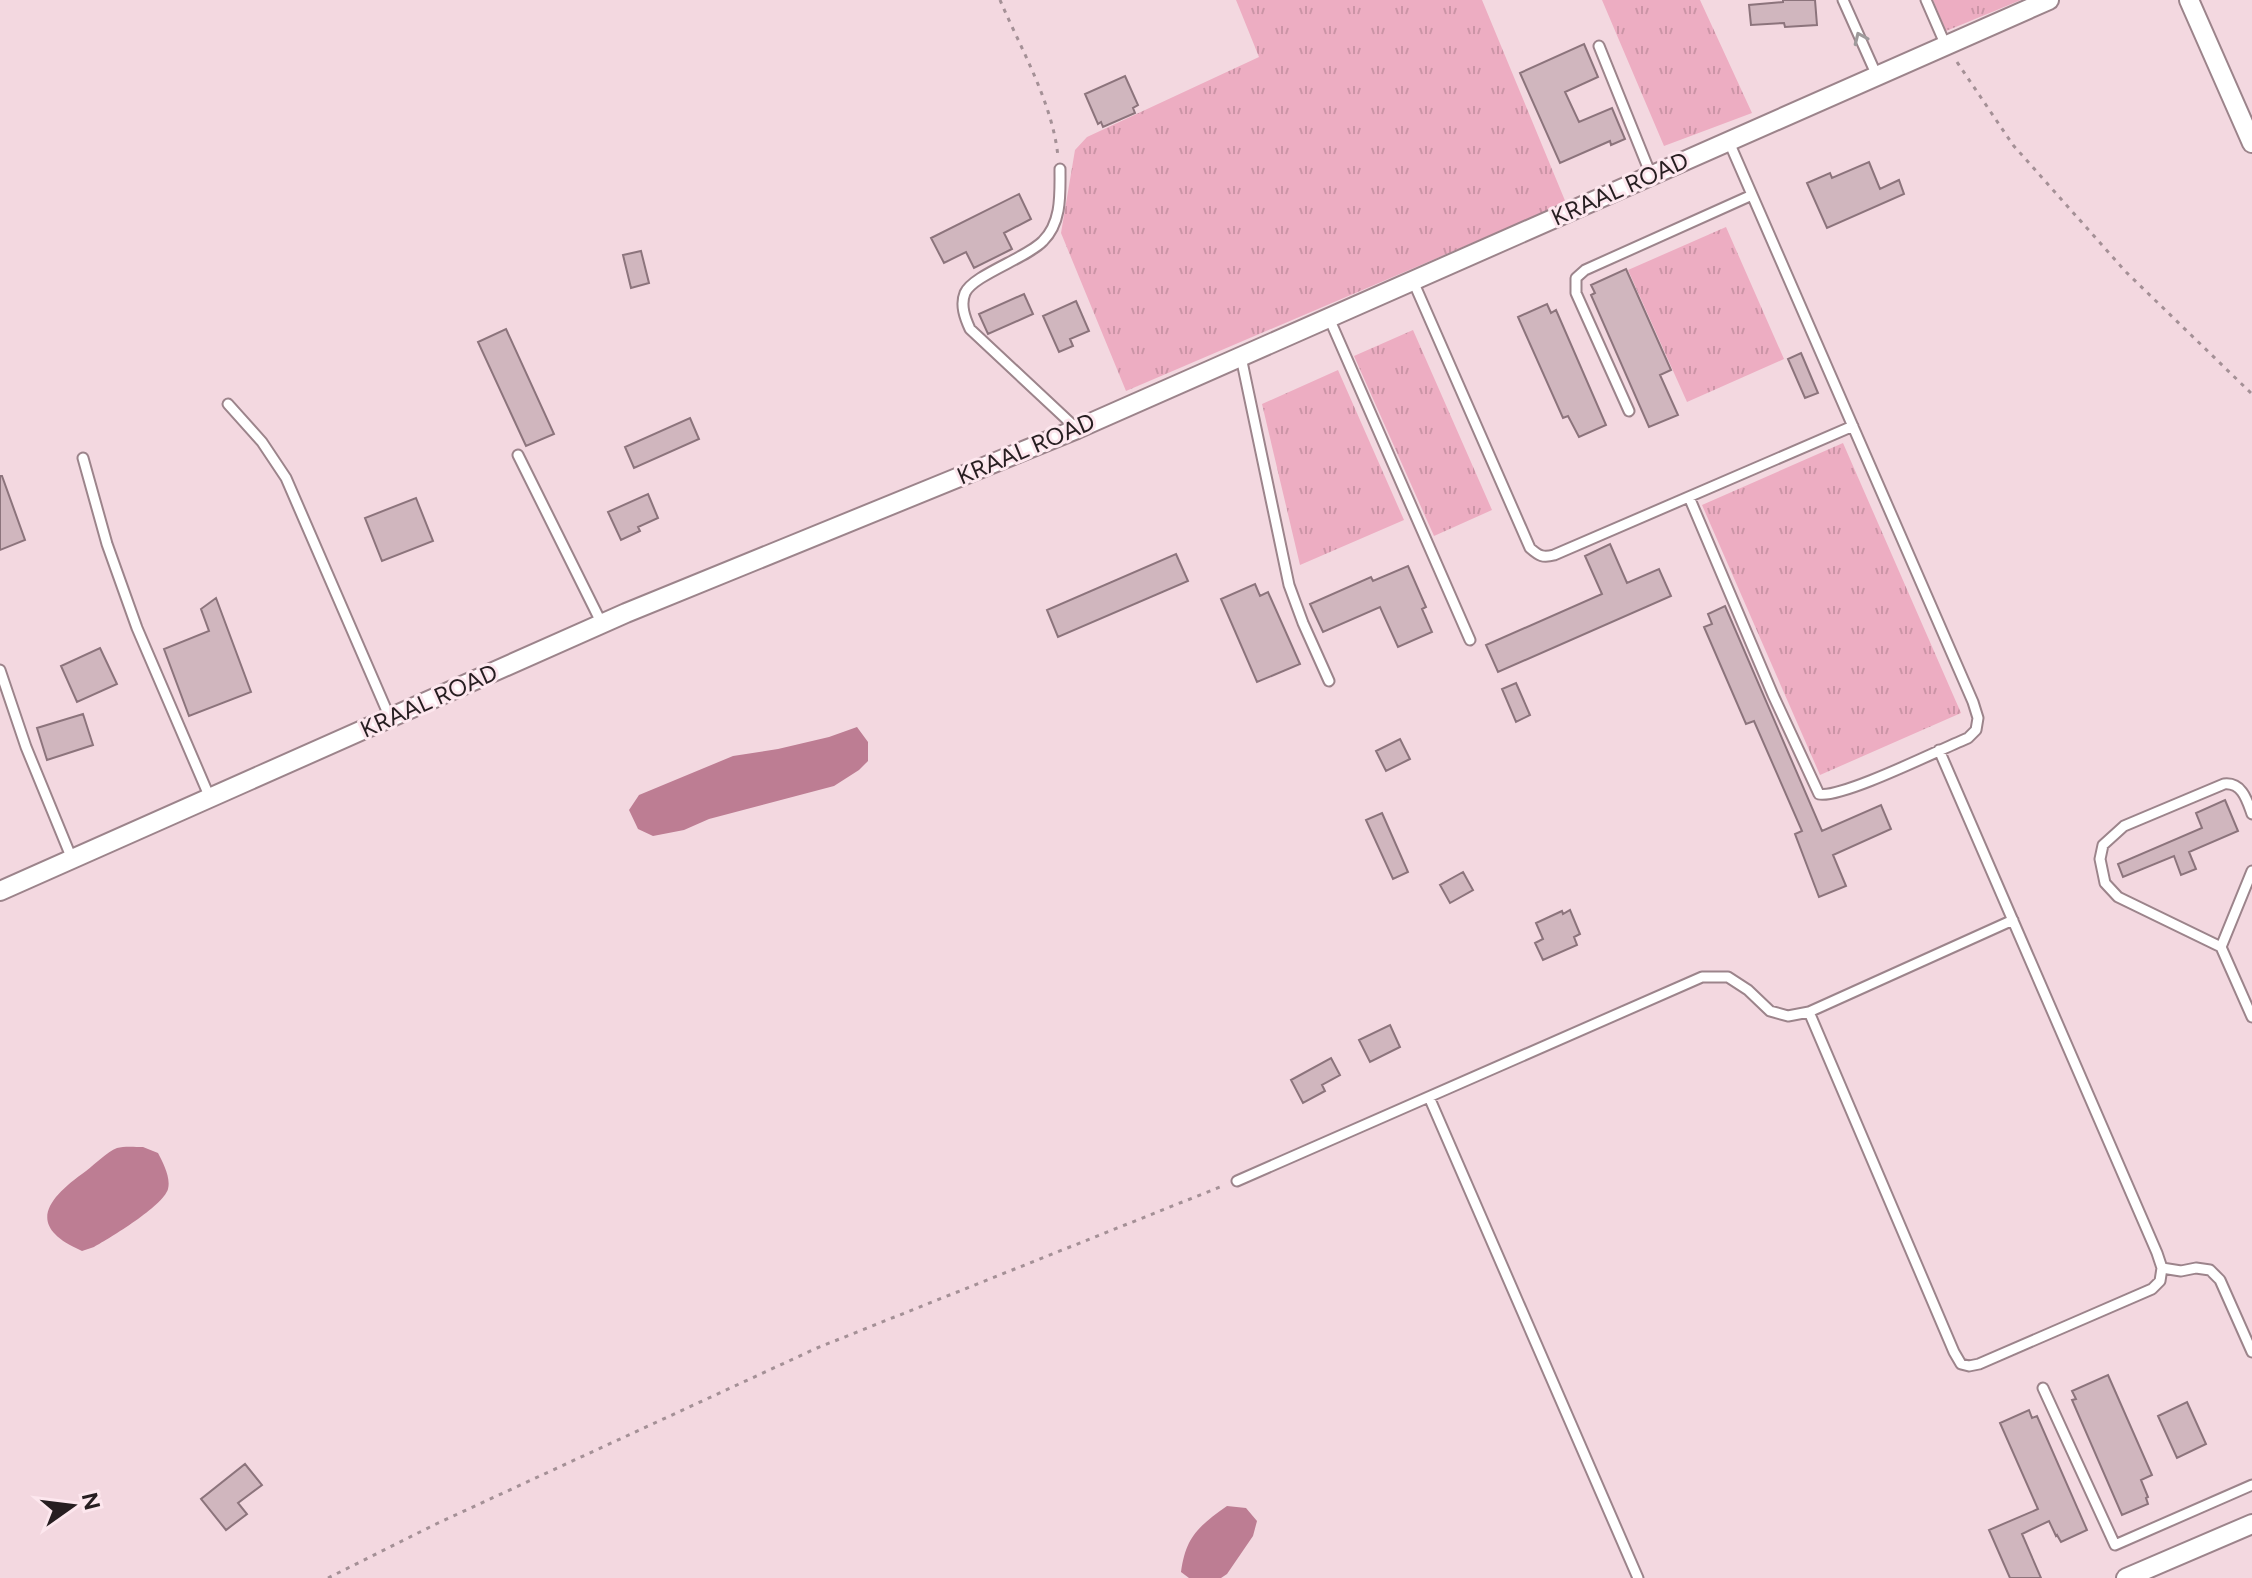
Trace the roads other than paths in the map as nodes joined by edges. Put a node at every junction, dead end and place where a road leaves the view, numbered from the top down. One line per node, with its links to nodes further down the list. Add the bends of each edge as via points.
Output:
1 (1843, 0): 7 (lane, one-way to 1)
2 (1926, 0): 6 (lane)
3 (2049, 0): 6 (street, KRAAL ROAD)
4 (2189, 0): 9 (street)
5 (1599, 46): 11 (lane)
6 (1946, 46): 7 (street, KRAAL ROAD)
7 (1877, 76): 8 (street, KRAAL ROAD)
8 (1729, 141): 11 (street, KRAAL ROAD); 12 (lane)
9 (2252, 143)
10 (1060, 169): 19 (lane, via 1060,200 1045,240 969,287 963,309 982,342)
11 (1651, 175): 13 (street, KRAAL ROAD)
12 (1752, 195): 17 (lane, via 1576,278 1576,293); 18 (lane)
13 (1413, 281): 14 (street, KRAAL ROAD); 22 (lane, via 1538,556 1554,555)
14 (1329, 318): 15 (street, KRAAL ROAD); 24 (lane)
15 (1241, 357): 19 (street, KRAAL ROAD); 26 (lane, via 1289,585)
16 (228, 404): 27 (lane, via 286,478)
17 (1629, 411)
18 (1853, 426): 22 (lane); 28 (lane, via 1978,718 1968,738)
19 (1077, 429): 23 (street, KRAAL ROAD)
20 (518, 455): 23 (lane)
21 (83, 458): 29 (lane, via 137,628)
22 (1689, 497): 28 (lane, via 1819,794 1836,793)
23 (602, 624): 27 (street, KRAAL ROAD)
24 (1470, 640)
25 (0, 670): 31 (lane)
26 (1329, 681)
27 (390, 718): 29 (street, KRAAL ROAD)
28 (1939, 750): 34 (lane)
29 (210, 798): 31 (street, KRAAL ROAD)
30 (2252, 814): 35 (lane, via 2239,788 2224,784 2124,826 2103,845 2105,883 2118,897)
31 (72, 859): 33 (street, KRAAL ROAD)
32 (2252, 871): 35 (lane)
33 (0, 891)
34 (2013, 920): 36 (lane); 40 (lane)
35 (2221, 947): 37 (lane)
36 (1809, 1012): 38 (lane, via 1788,1016 1770,1011 1728,977 1702,977); 40 (lane, via 1961,1364 1979,1364 2152,1289)
37 (2252, 1017)
38 (1429, 1097): 39 (lane); 45 (lane)
39 (1237, 1181)
40 (2162, 1268): 41 (lane, via 2210,1270 2220,1280)
41 (2252, 1352)
42 (2043, 1388): 43 (lane, via 2115,1545)
43 (2252, 1485)
44 (2252, 1524): 46 (street)
45 (1638, 1578)
46 (2126, 1578)

